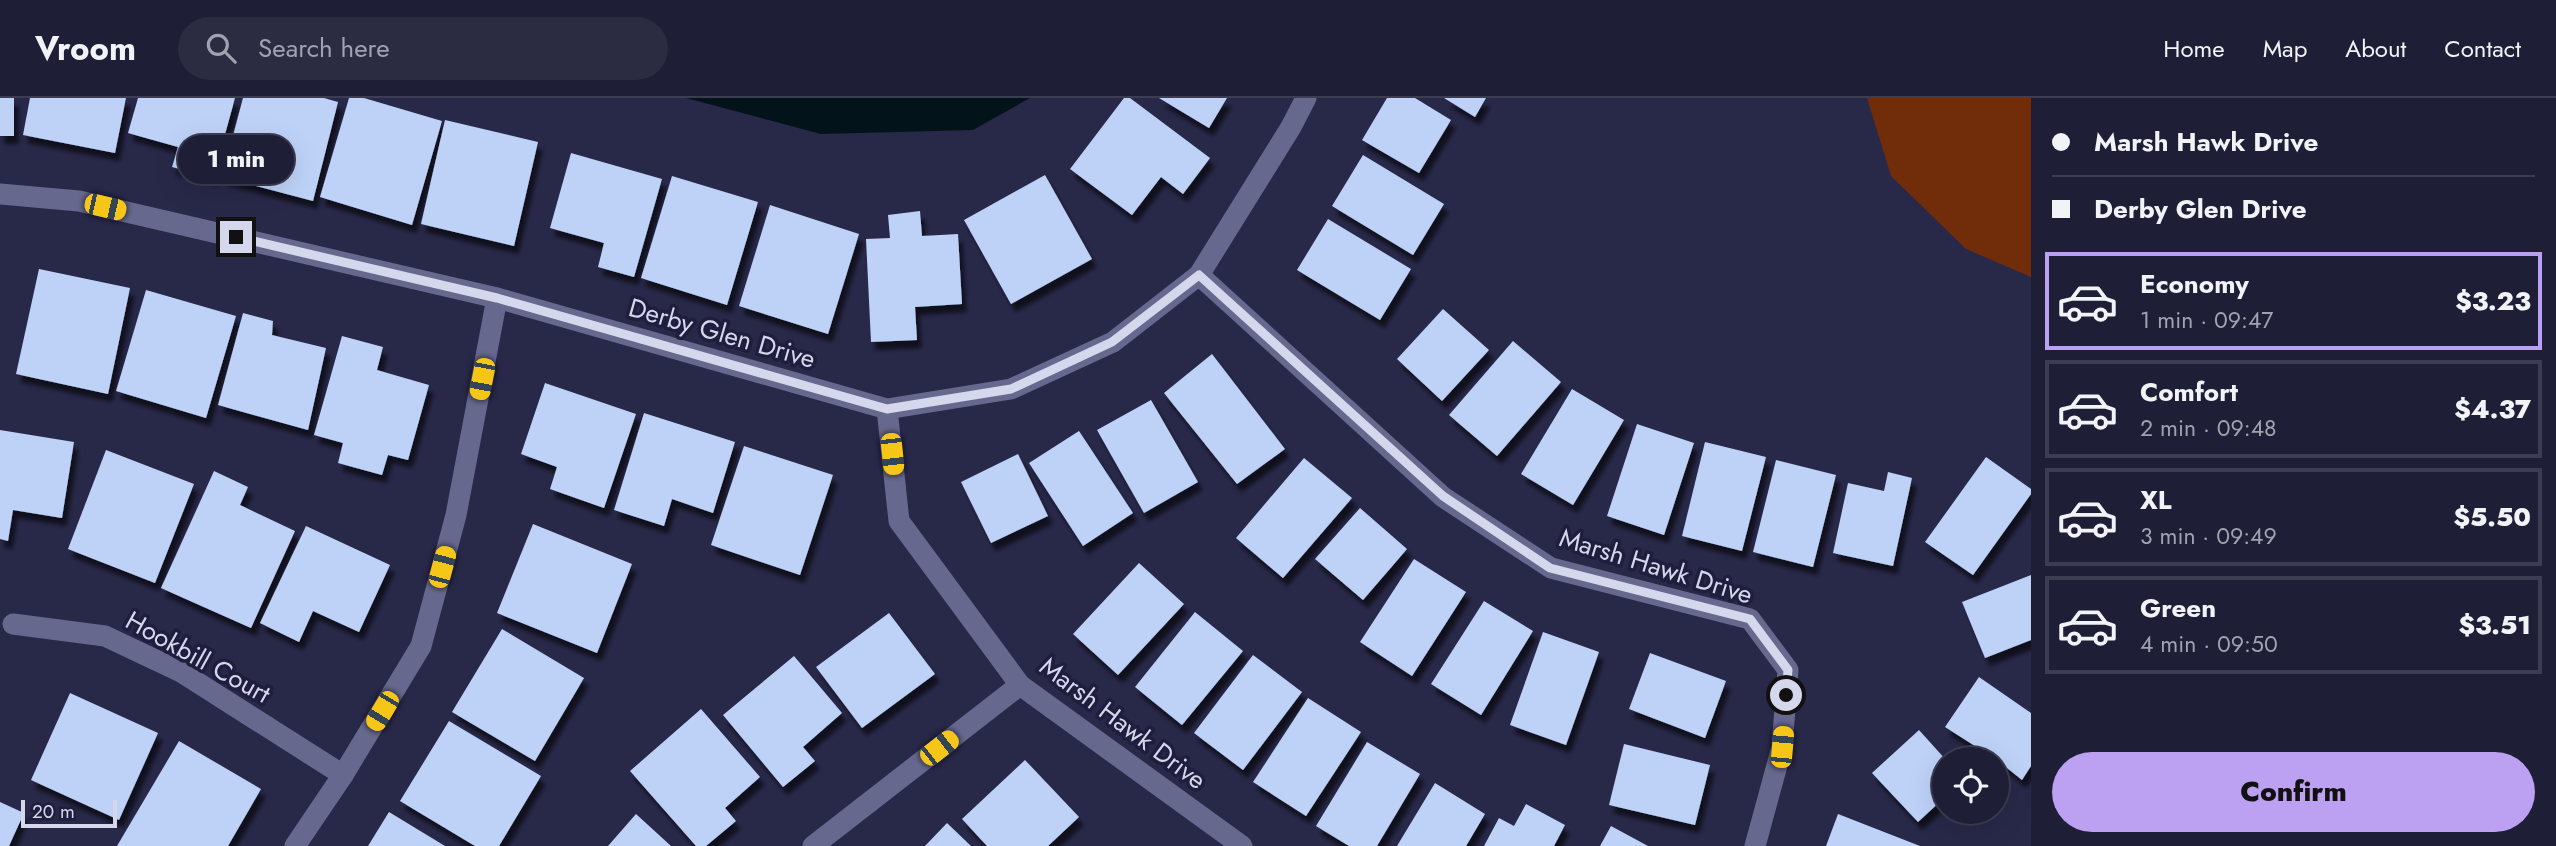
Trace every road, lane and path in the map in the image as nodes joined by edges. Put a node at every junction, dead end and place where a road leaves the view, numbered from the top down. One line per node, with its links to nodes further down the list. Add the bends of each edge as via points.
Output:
1 (1306, 98): 3 (street, Derby Glen Drive)
2 (0, 194): 4 (street, Derby Glen Drive, via 79,201)
3 (1199, 275): 5 (street, Derby Glen Drive, via 1112,342 1011,389); 12 (street, Marsh Hawk Drive, via 1443,496 1550,568 1750,619 1788,670 1782,747)
4 (497, 298): 5 (street, Derby Glen Drive); 8 (street, via 456,515 421,646)
5 (887, 409): 7 (street, Marsh Hawk Drive, via 899,521)
6 (13, 624): 8 (street, Hookbill Court, via 106,636 181,673)
7 (1020, 685): 10 (street); 11 (street, Marsh Hawk Drive)
8 (343, 775): 9 (street)
9 (295, 846)
10 (813, 846)
11 (1242, 846)
12 (1755, 846)

